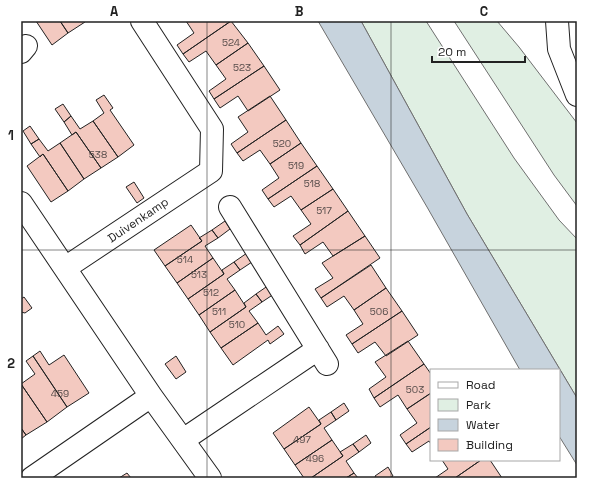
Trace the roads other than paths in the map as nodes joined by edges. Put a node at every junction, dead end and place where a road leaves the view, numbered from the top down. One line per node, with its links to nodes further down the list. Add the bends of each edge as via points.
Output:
1 (142, 21): 6 (street, Duivenkamp, via 212,129 211,171)
2 (557, 21): 3 (street, via 559,49)
3 (577, 95)
4 (21, 203): 6 (street)
5 (230, 207): 8 (street, via 323,356)
6 (65, 268): 7 (street)
7 (151, 396): 8 (street); 9 (street)
8 (183, 440): 10 (street)
9 (32, 478)
10 (210, 478)

